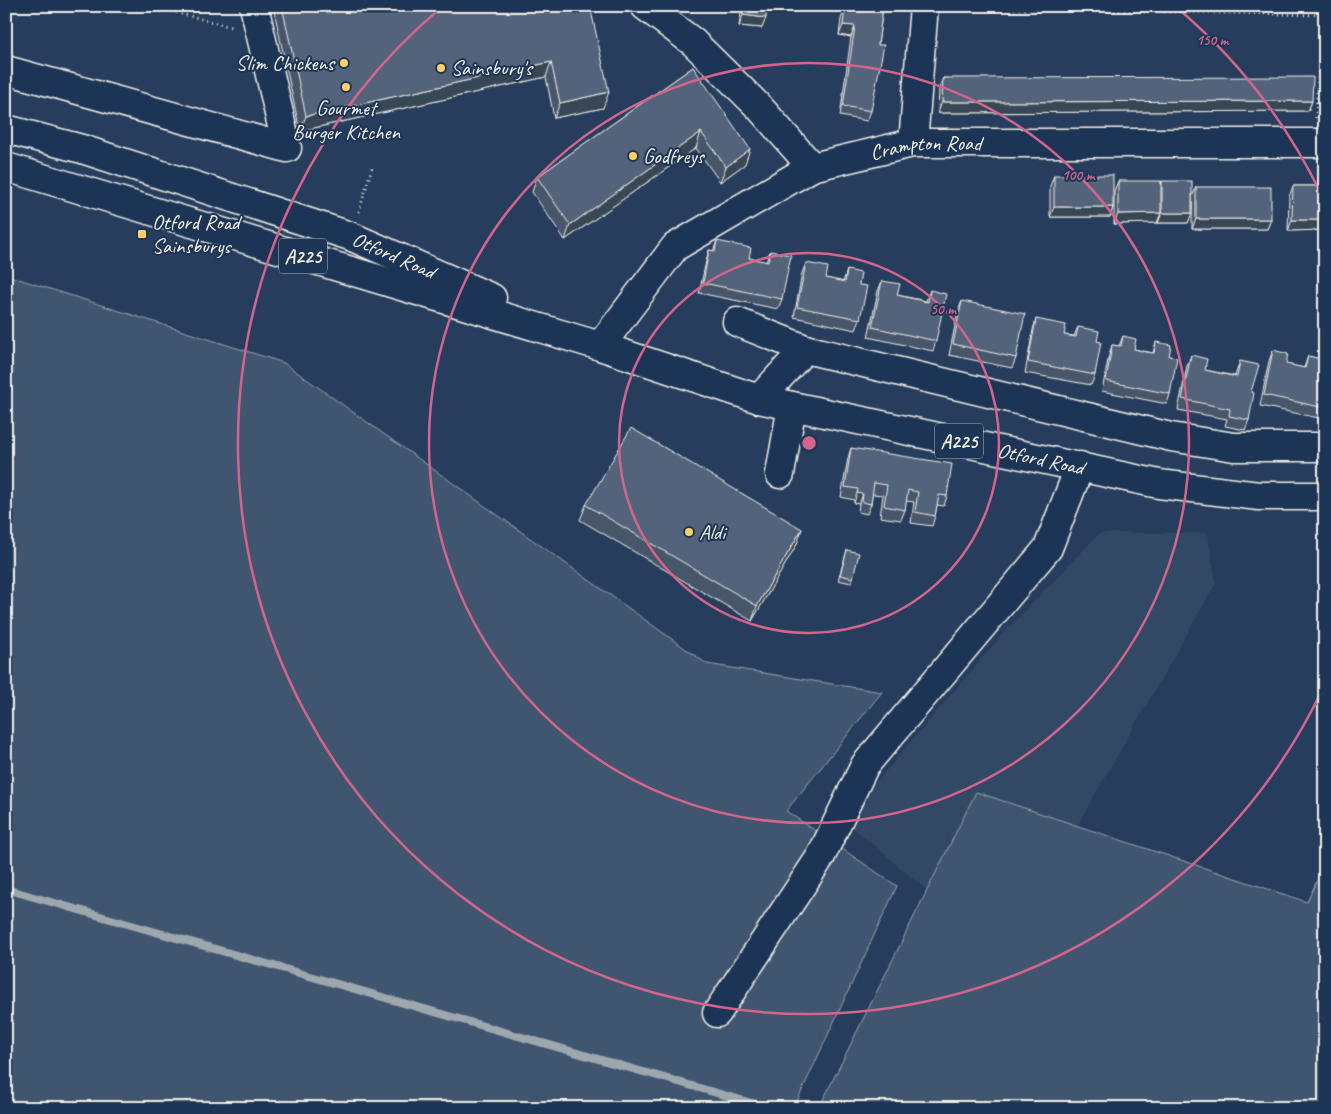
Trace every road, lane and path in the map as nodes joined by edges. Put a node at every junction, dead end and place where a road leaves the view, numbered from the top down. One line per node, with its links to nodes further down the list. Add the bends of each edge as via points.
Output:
1 (152, 6): 6 (path, via 246,31)
2 (645, 6): 13 (main road, via 693,42 760,108)
3 (1322, 6): 5 (path)
4 (924, 7): 5 (path); 9 (main road)
5 (1321, 15): 10 (path)
6 (257, 18): 7 (main road, via 287,148)
7 (6, 70)
8 (6, 129): 14 (main road, Otford Road / A225, via 82,149)
9 (913, 143): 10 (main road, Crampton Road); 13 (main road, Crampton Road)
10 (1320, 143)
11 (6, 167): 16 (main road, Otford Road / A225)
12 (372, 167): 14 (path)
13 (812, 167): 16 (main road, Crampton Road, via 675,247)
14 (350, 236): 16 (main road, Otford Road / A225)
15 (737, 322): 17 (main road)
16 (600, 346): 18 (main road, Otford Road / A225)
17 (805, 349): 18 (main road); 20 (main road, via 1171,437 1234,447)
18 (759, 399): 19 (main road, Otford Road / A225)
19 (792, 406): 21 (main road, Otford Road / A225); 22 (main road)
20 (1325, 446)
21 (1080, 466): 23 (main road, Otford Road / A225, via 1160,484 1259,496); 24 (main road, via 1048,548 864,765 821,856)
22 (780, 474)
23 (1325, 496)
24 (717, 1013)

